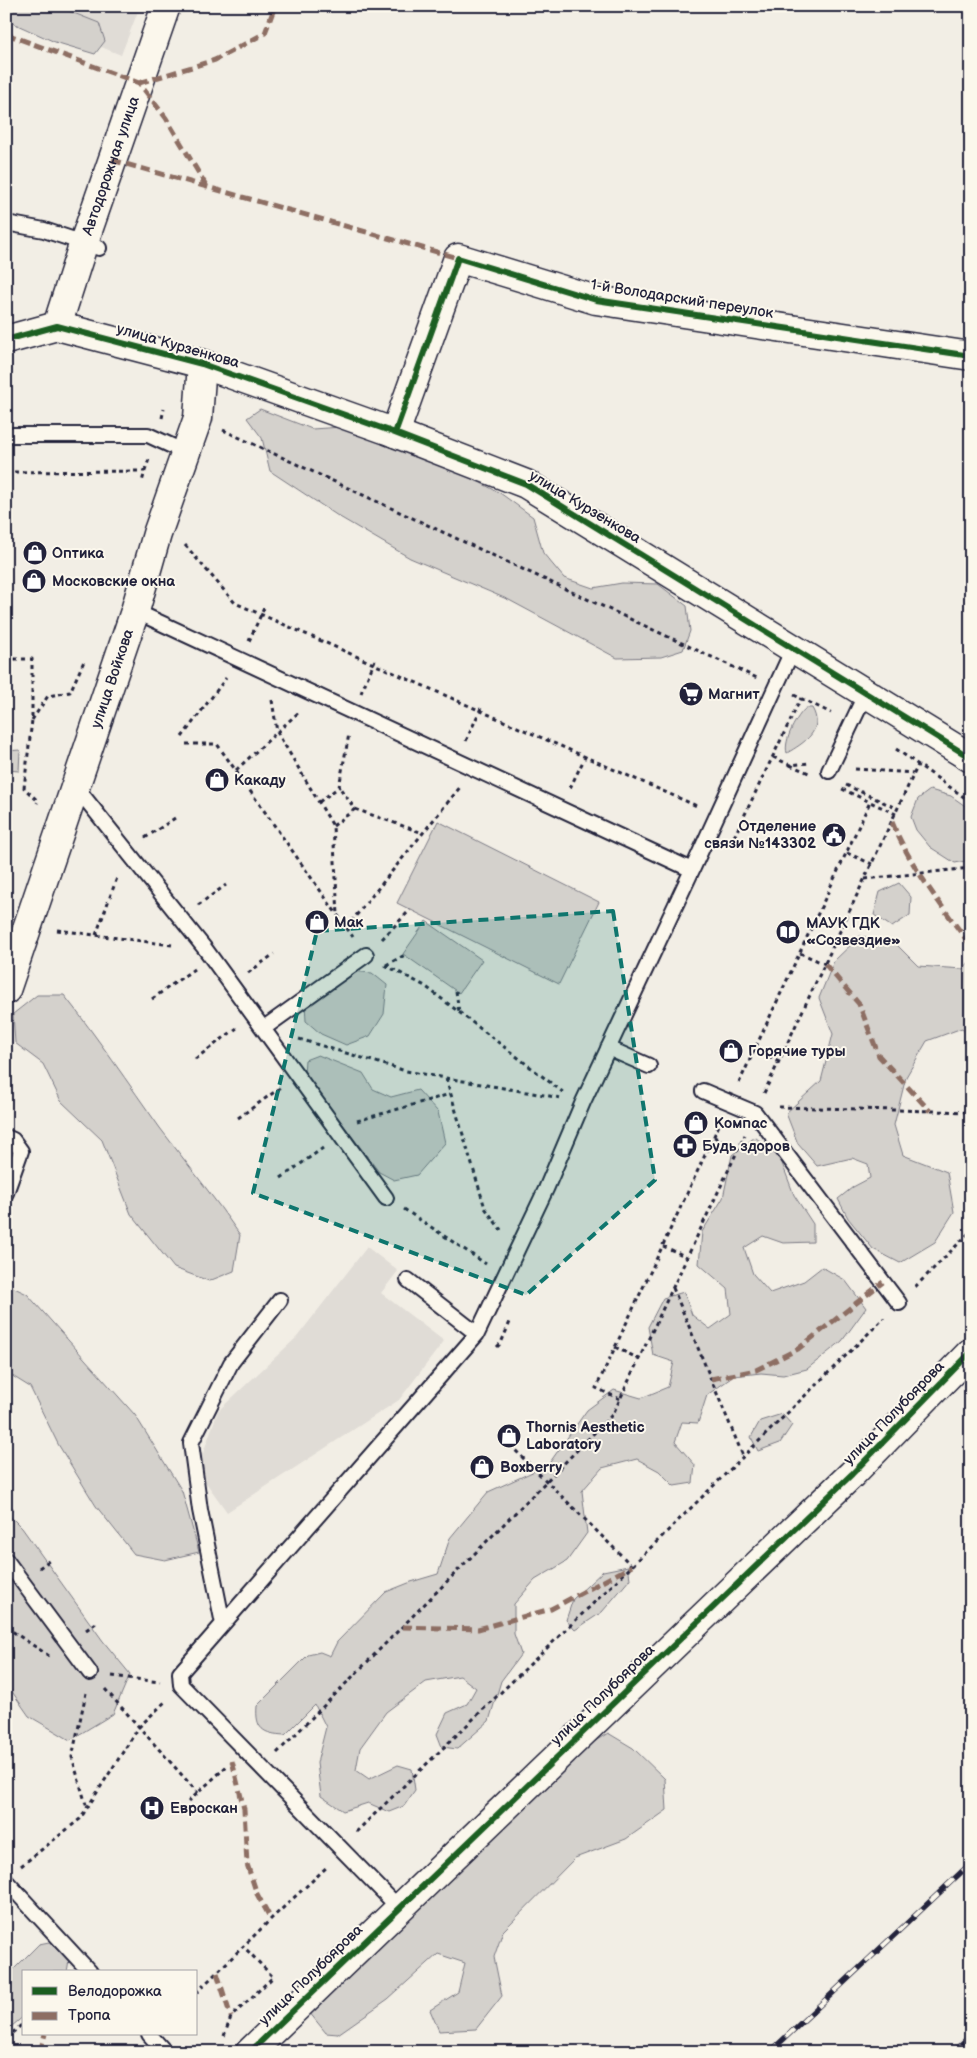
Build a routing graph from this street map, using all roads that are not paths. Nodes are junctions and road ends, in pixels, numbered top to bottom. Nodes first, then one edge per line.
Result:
1 (166, 6) edge
2 (6, 223) edge
3 (92, 245) junction
4 (57, 326) junction
5 (6, 340) edge
6 (971, 356) edge
7 (202, 364) junction
8 (395, 432) junction
9 (6, 436) edge
10 (186, 452) junction
11 (135, 611) junction
12 (793, 649) junction
13 (866, 693) junction
14 (971, 758) edge
15 (832, 766) road end
16 (76, 787) junction
17 (692, 870) junction
18 (366, 956) road end
19 (6, 990) edge
20 (264, 1028) junction
21 (608, 1048) junction
22 (649, 1066) dead end
23 (703, 1091) dead end
24 (6, 1138) edge
25 (6, 1194) edge
26 (386, 1198) road end
27 (408, 1280) dead end
28 (280, 1300) dead end
29 (899, 1303) road end
30 (477, 1334) junction
31 (971, 1352) edge
32 (6, 1560) edge
33 (223, 1624) junction
34 (90, 1673) road end
35 (10, 1876) edge
36 (399, 1908) junction
37 (88, 1970) edge
38 (152, 2036) edge
39 (165, 2052) edge
40 (250, 2052) edge

1 - 3 street, Автодорожная улица
2 - 3 lane
3 - 4 street, Автодорожная улица
4 - 5 street
4 - 7 street, улица Курзенкова
6 - 8 street, 1-й Володарский переулок
7 - 8 street, улица Курзенкова
7 - 10 street, улица Войкова
8 - 12 street, улица Курзенкова
9 - 10 lane
10 - 11 street, улица Войкова
11 - 16 street, улица Войкова
11 - 17 lane
12 - 13 street, улица Курзенкова
12 - 17 lane
13 - 14 street, улица Курзенкова
13 - 15 lane
16 - 19 street, улица Войкова
16 - 20 lane
17 - 21 lane
18 - 20 lane
20 - 26 lane
21 - 22 lane
21 - 30 lane
23 - 29 lane
24 - 25 lane
27 - 30 lane
28 - 33 lane
30 - 33 lane
31 - 36 street, улица Полубоярова
32 - 34 lane
33 - 36 lane
35 - 37 lane
36 - 40 street, улица Полубоярова
38 - 39 lane

